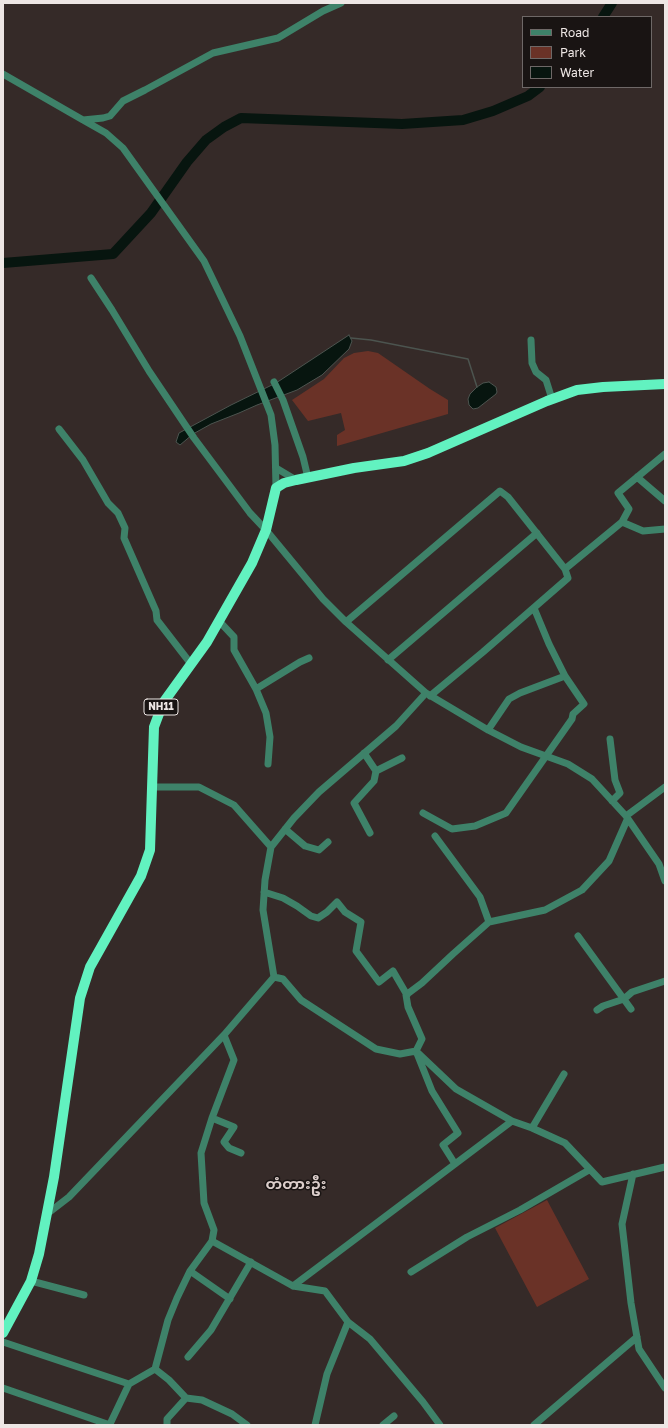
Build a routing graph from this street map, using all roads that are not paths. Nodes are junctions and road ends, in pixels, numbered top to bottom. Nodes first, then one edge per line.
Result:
1 (341, 3) edge
2 (3, 74) edge
3 (83, 120) junction
4 (91, 278) dead end
5 (532, 340) dead end
6 (274, 382) dead end
7 (665, 384) edge
8 (552, 399) junction
9 (59, 429) dead end
10 (665, 454) edge
11 (276, 468) junction
12 (637, 477) junction
13 (308, 478) junction
14 (296, 480) junction
15 (276, 488) junction
16 (665, 501) edge
17 (622, 522) junction
18 (665, 529) edge
19 (266, 530) junction
20 (537, 533) junction
21 (565, 568) junction
22 (534, 608) junction
23 (219, 621) junction
24 (346, 622) junction
25 (309, 658) dead end
26 (388, 660) junction
27 (191, 664) junction
28 (565, 676) junction
29 (256, 689) junction
30 (428, 694) junction
31 (488, 730) junction
32 (610, 739) dead end
33 (364, 753) junction
34 (546, 756) junction
35 (402, 758) dead end
36 (268, 764) dead end
37 (376, 771) junction
38 (152, 787) junction
39 (665, 787) edge
40 (612, 801) junction
41 (423, 813) dead end
42 (626, 818) junction
43 (285, 830) junction
44 (370, 833) dead end
45 (435, 836) dead end
46 (328, 842) dead end
47 (271, 847) junction
48 (665, 881) edge
49 (264, 892) junction
50 (489, 922) junction
51 (578, 936) dead end
52 (274, 977) junction
53 (665, 981) edge
54 (407, 995) junction
55 (624, 999) junction
56 (631, 1009) dead end
57 (597, 1010) dead end
58 (224, 1035) junction
59 (416, 1051) junction
60 (564, 1074) dead end
61 (212, 1118) junction
62 (512, 1121) junction
63 (532, 1128) junction
64 (241, 1153) dead end
65 (454, 1164) junction
66 (665, 1166) edge
67 (589, 1170) junction
68 (633, 1174) junction
69 (46, 1214) junction
70 (212, 1241) junction
71 (250, 1262) junction
72 (190, 1271) junction
73 (412, 1272) dead end
74 (32, 1281) junction
75 (293, 1286) junction
76 (84, 1295) dead end
77 (230, 1299) junction
78 (348, 1322) junction
79 (3, 1333) edge
80 (637, 1337) junction
81 (3, 1342) edge
82 (188, 1357) dead end
83 (155, 1369) junction
84 (130, 1384) junction
85 (3, 1388) edge
86 (665, 1388) edge
87 (186, 1398) junction
88 (394, 1416) dead end
89 (315, 1422) edge
90 (110, 1425) edge
91 (167, 1425) edge
92 (247, 1425) edge
93 (322, 1425) edge
94 (383, 1425) edge
95 (440, 1425) edge
96 (534, 1425) edge

1 - 3 street
2 - 3 street
3 - 11 street
4 - 19 street
5 - 8 street
6 - 13 street
7 - 8 highway
8 - 13 highway
9 - 27 street
10 - 12 street
11 - 14 street
11 - 15 street
12 - 16 street
12 - 17 street
13 - 14 highway
14 - 15 highway
15 - 19 highway, NH11
17 - 18 street
17 - 21 street
19 - 23 highway, NH11
19 - 24 street
20 - 21 street
20 - 24 street
20 - 26 street
21 - 22 street
22 - 28 street
22 - 30 street
23 - 27 highway, NH11
23 - 29 street
24 - 26 street
25 - 29 street
26 - 30 street
27 - 38 highway, NH11
28 - 31 street
28 - 34 street
29 - 36 street
30 - 31 street
30 - 33 street
31 - 34 street
32 - 40 street
33 - 37 street
33 - 43 street
34 - 40 street
34 - 41 street
35 - 37 street
37 - 44 street
38 - 47 street
38 - 69 highway, NH11
39 - 42 street
40 - 42 street
42 - 48 street
42 - 50 street
43 - 46 street
43 - 47 street
45 - 50 street
47 - 49 street
49 - 52 street
49 - 54 street
50 - 54 street
51 - 55 street
52 - 58 street
52 - 59 street
53 - 55 street
54 - 59 street
55 - 56 street
55 - 57 street
58 - 61 street
58 - 69 street
59 - 62 street
59 - 65 street
60 - 63 street
61 - 64 street
61 - 70 street
62 - 63 street
62 - 65 street
63 - 67 street
65 - 75 street
66 - 68 street
67 - 68 street
67 - 73 street
68 - 80 street
69 - 74 highway, NH11
70 - 71 street
70 - 72 street
71 - 75 street
71 - 77 street
72 - 77 street
72 - 83 street
74 - 76 street
74 - 79 highway, NH11
75 - 78 street
77 - 82 street
78 - 89 street
78 - 95 street
80 - 86 street
80 - 96 street
81 - 84 street
83 - 84 street
83 - 87 street
84 - 90 street
85 - 90 street
87 - 91 street
87 - 92 street
88 - 94 street
89 - 93 street

